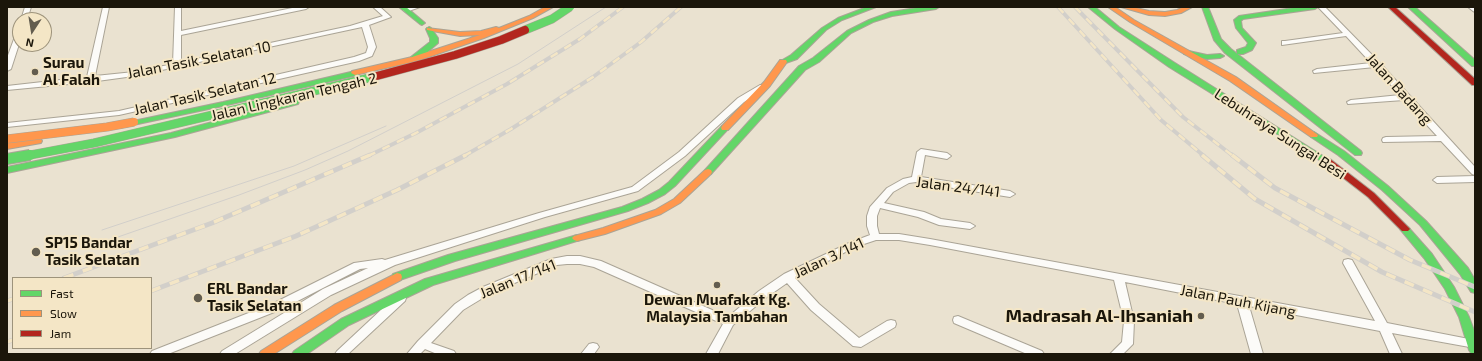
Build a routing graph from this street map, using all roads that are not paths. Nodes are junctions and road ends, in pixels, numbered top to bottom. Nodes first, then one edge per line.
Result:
1 (106, 7) edge
2 (179, 7) edge
3 (306, 7) edge
4 (376, 7) edge
5 (417, 7) edge
6 (550, 7) edge
7 (561, 7) edge
8 (571, 7) edge
9 (850, 7) edge
10 (873, 7) edge
11 (896, 7) edge
12 (936, 7) edge
13 (1111, 7) edge
14 (1124, 7) edge
15 (1189, 7) edge
16 (1205, 7) edge
17 (1314, 7) edge
18 (1321, 7) edge
19 (1391, 7) edge
20 (1411, 7) edge
21 (1472, 7) edge
22 (1087, 8) edge
23 (289, 9) edge
24 (404, 9) edge
25 (1475, 9) edge
26 (422, 23) joint
27 (518, 23) junction
28 (365, 24) junction
29 (429, 29) junction
30 (178, 34) junction
31 (1348, 34) junction
32 (1285, 42) dead end
33 (1183, 51) junction
34 (13, 52) edge
35 (1240, 52) dead end
36 (414, 59) junction
37 (1198, 59) junction
38 (783, 62) junction
39 (1475, 64) edge
40 (177, 65) junction
41 (1377, 65) junction
42 (1172, 66) junction
43 (802, 68) junction
44 (7, 69) edge
45 (1216, 69) junction
46 (1317, 71) dead end
47 (90, 80) junction
48 (1475, 83) edge
49 (767, 84) junction
50 (7, 88) edge
51 (1249, 89) junction
52 (321, 91) junction
53 (1220, 95) junction
54 (1406, 97) junction
55 (1351, 102) dead end
56 (223, 104) junction
57 (7, 125) edge
58 (1444, 138) junction
59 (7, 139) edge
60 (1386, 140) dead end
61 (7, 146) edge
62 (947, 156) dead end
63 (1365, 158) dead end
64 (7, 159) edge
65 (7, 170) edge
66 (1475, 172) edge
67 (916, 179) junction
68 (1475, 179) edge
69 (1437, 180) dead end
70 (1010, 194) dead end
71 (877, 204) junction
72 (970, 226) dead end
73 (875, 237) junction
74 (1463, 255) dead end
75 (1003, 256) joint
76 (391, 262) junction
77 (1348, 263) dead end
78 (1464, 271) junction
79 (788, 277) junction
80 (1119, 278) junction
81 (1475, 289) edge
82 (407, 291) junction
83 (1242, 301) junction
84 (958, 320) dead end
85 (729, 322) junction
86 (891, 324) dead end
87 (1384, 328) junction
88 (422, 344) junction
89 (1474, 347) edge
90 (156, 354) edge
91 (226, 354) edge
92 (265, 354) edge
93 (298, 354) edge
94 (341, 354) edge
95 (413, 354) edge
96 (450, 354) edge
97 (712, 354) edge
98 (1038, 354) edge
99 (1116, 354) edge
100 (1256, 354) edge
101 (1396, 354) edge

1 - 47 street
2 - 30 street
3 - 23 street
4 - 28 street, Jalan Tasik Selatan 10
5 - 24 street
6 - 27 main road, Jalan Lingkaran Tengah 2
7 - 59 main road, bridge
8 - 52 main road, Jalan Lingkaran Tengah 2
8 - 64 main road, bridge
9 - 38 main road
10 - 38 main road
11 - 43 main road
12 - 43 main road
13 - 33 main road, Lebuhraya Sungai Besi
14 - 15 main road
16 - 63 main road
17 - 35 main road
18 - 31 street, Jalan Badang
19 - 48 main road
20 - 39 main road
21 - 25 street
22 - 42 main road, Lebuhraya Sungai Besi
23 - 30 street
24 - 26 main road
26 - 29 street
27 - 29 main road
27 - 36 main road, Jalan Lingkaran Tengah 2
28 - 40 street, Jalan Tasik Selatan 10
28 - 57 street, Jalan Tasik Selatan 12
29 - 36 main road
30 - 40 street
31 - 32 street
31 - 41 street, Jalan Badang
33 - 37 main road, Lebuhraya Sungai Besi
33 - 45 main road
34 - 44 street
36 - 56 main road, Jalan Lingkaran Tengah 2
37 - 42 main road
37 - 45 main road, Lebuhraya Sungai Besi
38 - 49 main road
40 - 47 street, Jalan Tasik Selatan 10
41 - 46 street
41 - 54 street, Jalan Badang
42 - 53 main road, Lebuhraya Sungai Besi
43 - 82 main road
45 - 51 main road, Lebuhraya Sungai Besi
47 - 50 street, Jalan Tasik Selatan 10
49 - 76 street
49 - 92 main road
51 - 53 main road
51 - 78 main road, Lebuhraya Sungai Besi
52 - 64 main road, Jalan Lingkaran Tengah 2
52 - 65 main road
53 - 89 main road, Lebuhraya Sungai Besi
54 - 55 street
54 - 58 street, Jalan Badang
56 - 59 main road
56 - 61 main road, Jalan Lingkaran Tengah 2
58 - 60 street
58 - 66 street, Jalan Badang
62 - 67 street
67 - 70 street, Jalan 24/141
67 - 71 street, Jalan 24/141
68 - 69 street
71 - 72 street
71 - 73 street, Jalan 24/141
73 - 75 street, Jalan 3/141
73 - 79 street, Jalan 3/141
74 - 78 main road
75 - 80 street, Jalan Pauh Kijang
76 - 90 street
76 - 91 street
77 - 87 street
78 - 81 main road, Lebuhraya Sungai Besi
79 - 85 street, Jalan 3/141
79 - 86 street
80 - 83 street, Jalan Pauh Kijang
80 - 99 street
82 - 93 main road
82 - 94 street
83 - 87 street, Jalan Pauh Kijang
83 - 100 street
84 - 98 street
85 - 88 street, Jalan 17/141
85 - 97 street, Jalan 3/141
87 - 89 street, Jalan Pauh Kijang
87 - 101 street
88 - 95 street, Jalan 17/141
88 - 96 street

